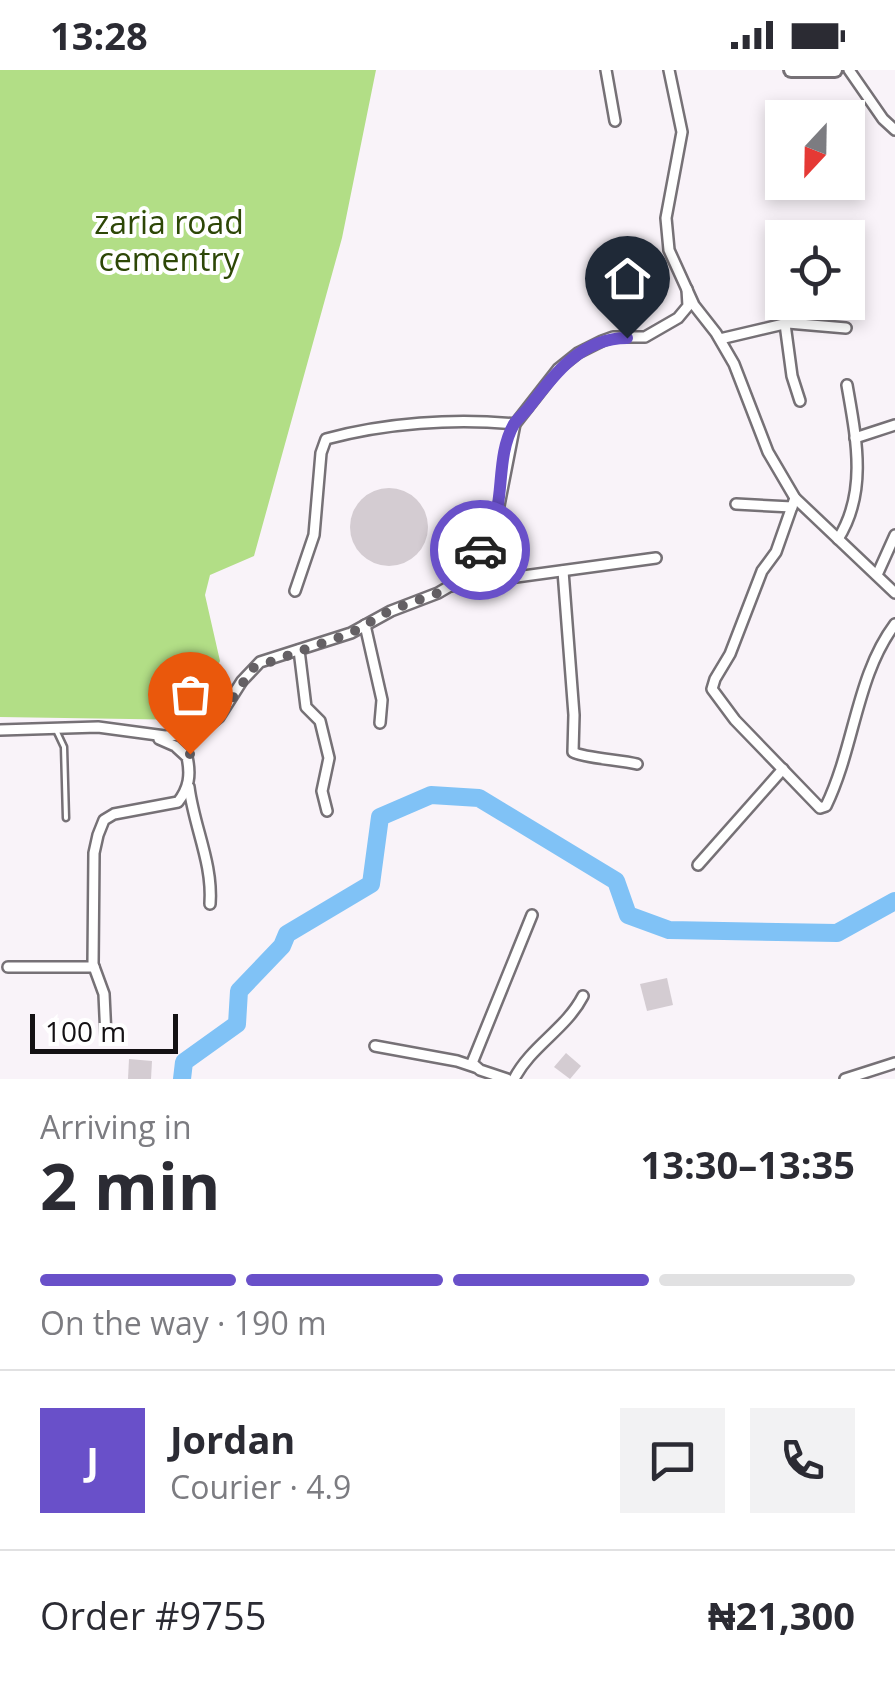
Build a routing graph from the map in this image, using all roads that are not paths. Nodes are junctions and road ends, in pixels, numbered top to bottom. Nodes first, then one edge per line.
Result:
1 (606, 70) edge
2 (669, 70) edge
3 (791, 70) edge
4 (835, 70) edge
5 (849, 70) edge
6 (615, 121) dead end
7 (895, 130) edge
8 (686, 288) junction
9 (785, 324) junction
10 (846, 328) dead end
11 (720, 339) junction
12 (847, 386) dead end
13 (800, 402) dead end
14 (514, 424) junction
15 (895, 425) edge
16 (855, 438) junction
17 (793, 503) junction
18 (736, 504) dead end
19 (895, 535) edge
20 (838, 539) junction
21 (656, 558) dead end
22 (563, 571) junction
23 (877, 575) junction
24 (450, 586) junction
25 (295, 591) dead end
26 (895, 593) edge
27 (895, 624) edge
28 (365, 625) junction
29 (299, 650) junction
30 (380, 723) dead end
31 (211, 725) junction
32 (56, 728) junction
33 (0, 730) edge
34 (147, 734) junction
35 (637, 764) dead end
36 (189, 768) junction
37 (782, 770) junction
38 (188, 784) junction
39 (326, 811) dead end
40 (66, 818) dead end
41 (698, 865) dead end
42 (210, 904) dead end
43 (532, 915) dead end
44 (8, 966) dead end
45 (94, 967) junction
46 (583, 996) dead end
47 (106, 1036) dead end
48 (375, 1046) dead end
49 (895, 1064) edge
50 (475, 1067) junction
51 (510, 1079) edge
52 (845, 1079) edge

1 - 6 street
2 - 8 street
3 - 4 street
5 - 7 street
8 - 11 street
8 - 14 street
9 - 10 street
9 - 11 street
9 - 13 street
11 - 17 street
12 - 16 street
14 - 24 street
14 - 25 street
15 - 16 street
16 - 20 street
17 - 18 street
17 - 20 street
17 - 37 street
19 - 23 street
20 - 23 street
21 - 22 street
22 - 24 street
22 - 35 street
23 - 26 street
24 - 28 street
27 - 37 street
28 - 29 street
28 - 30 street
29 - 31 street
29 - 39 street
31 - 34 street
31 - 36 street
32 - 33 street
32 - 34 street
32 - 40 lane
34 - 36 street
36 - 38 street
37 - 41 street
38 - 42 street
38 - 45 street
43 - 50 street
44 - 45 street
45 - 47 street
46 - 51 street
48 - 50 street
49 - 52 street
50 - 51 street

